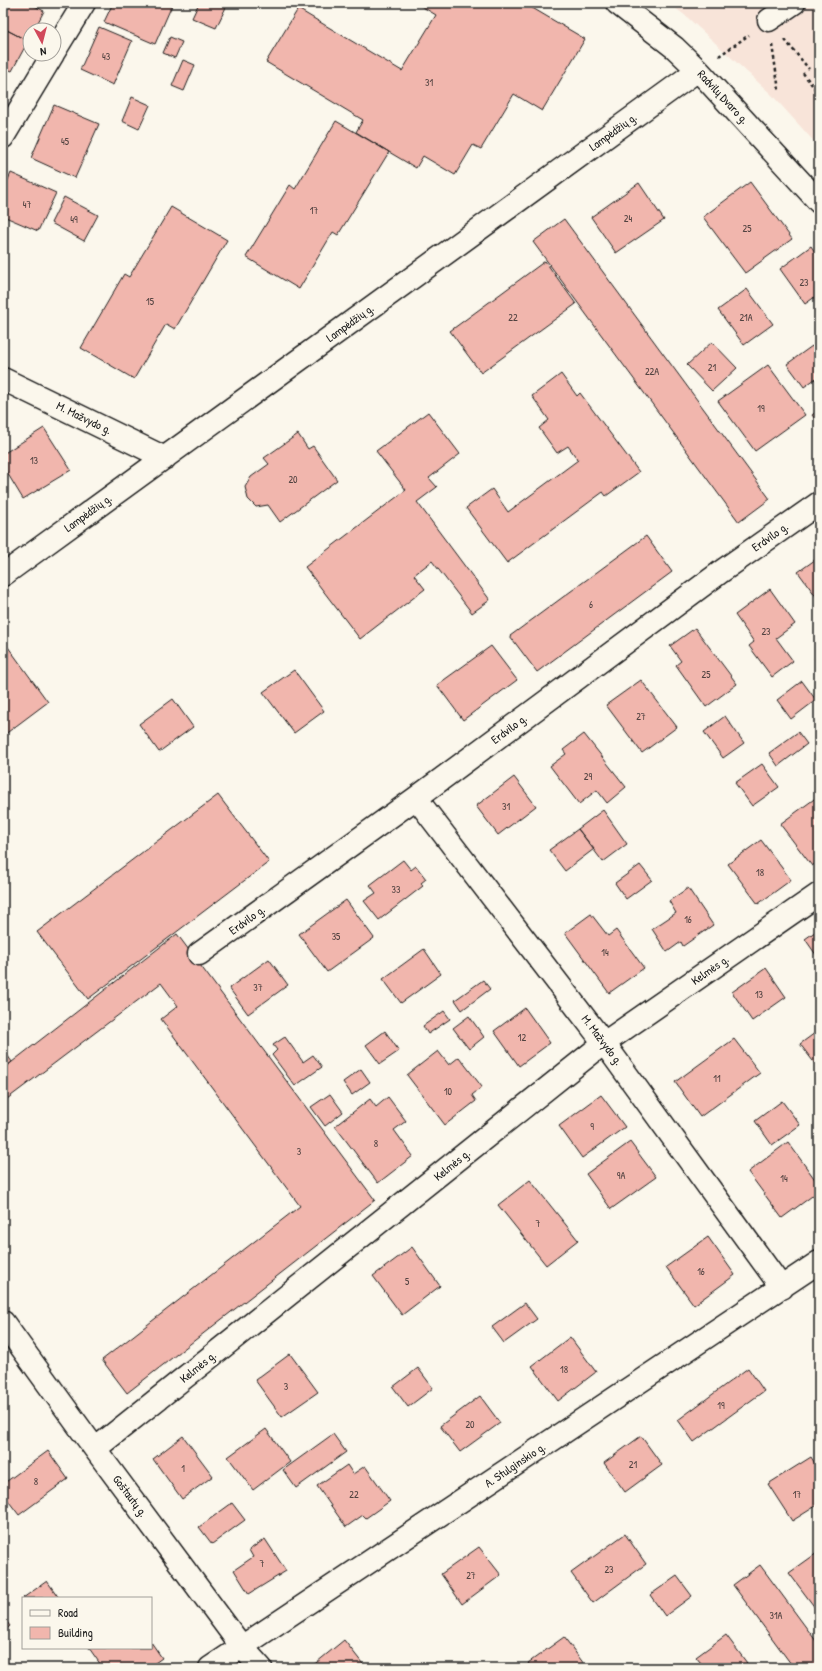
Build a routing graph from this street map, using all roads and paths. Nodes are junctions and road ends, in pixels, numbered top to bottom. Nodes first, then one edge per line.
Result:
1 (84, 3) edge
2 (617, 3) edge
3 (794, 3) edge
4 (769, 20) junction
5 (62, 40) edge
6 (49, 62) edge
7 (809, 69) dead end
8 (698, 70) junction
9 (803, 73) dead end
10 (779, 90) dead end
11 (819, 94) edge
12 (3, 137) edge
13 (819, 202) edge
14 (3, 379) edge
15 (165, 458) junction
16 (819, 503) edge
17 (3, 575) edge
18 (416, 798) junction
19 (819, 894) edge
20 (199, 954) dead end
21 (604, 1043) junction
22 (819, 1262) edge
23 (782, 1288) junction
24 (3, 1322) edge
25 (95, 1449) junction
26 (242, 1647) junction
27 (210, 1668) edge
28 (261, 1668) edge

1 - 5 street
2 - 8 street, Radvilų Dvaro g.
3 - 4 street
4 - 7 path
4 - 8 path
4 - 10 path
6 - 12 street
8 - 13 street, Radvilų Dvaro g.
8 - 15 street, Lampėdžių g.
9 - 11 path
14 - 15 street, M. Mažvydo g.
15 - 17 street, Lampėdžių g.
16 - 18 street, Erdvilo g.
18 - 20 street, Erdvilo g.
18 - 21 street, M. Mažvydo g.
19 - 21 street, Kelmės g.
21 - 23 street, M. Mažvydo g.
21 - 25 street, Kelmės g.
22 - 23 street, A. Stulginskio g.
23 - 26 street, A. Stulginskio g.
24 - 25 street, Goštautų g.
25 - 26 street, Goštautų g.
26 - 27 street, A. Stulginskio g.
26 - 28 street, Goštautų g.

